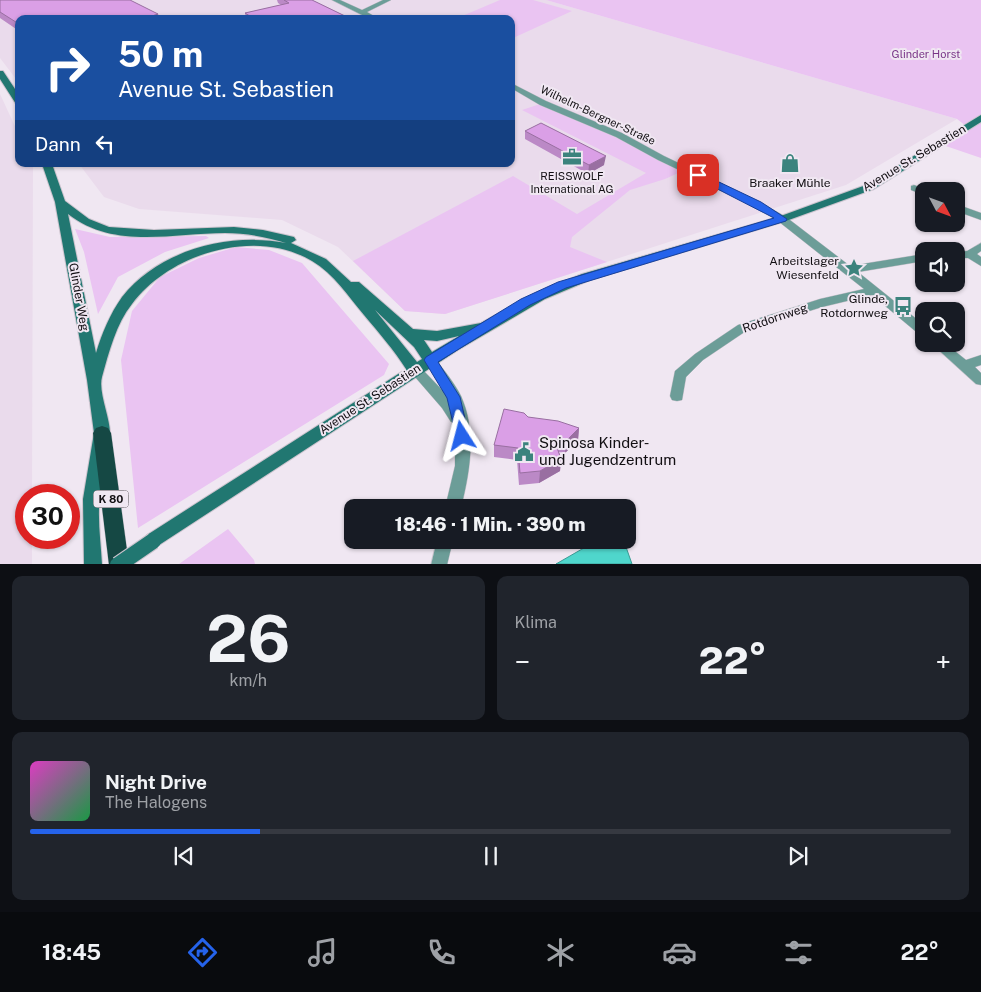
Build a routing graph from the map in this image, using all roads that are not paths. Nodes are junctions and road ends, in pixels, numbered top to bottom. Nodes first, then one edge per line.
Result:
1 (335, 0) edge
2 (388, 0) edge
3 (363, 12) junction
4 (369, 15) edge
5 (0, 73) edge
6 (515, 87) edge
7 (15, 96) edge
8 (981, 118) edge
9 (48, 167) edge
10 (60, 202) junction
11 (965, 210) edge
12 (981, 218) edge
13 (782, 219) junction
14 (981, 246) edge
15 (965, 254) edge
16 (970, 254) junction
17 (915, 259) edge
18 (981, 262) edge
19 (848, 270) junction
20 (874, 291) junction
21 (488, 324) junction
22 (915, 325) edge
23 (409, 334) junction
24 (947, 352) edge
25 (430, 360) junction
26 (981, 360) edge
27 (964, 366) junction
28 (415, 370) junction
29 (94, 380) junction
30 (981, 380) edge
31 (678, 396) dead end
32 (102, 433) junction
33 (462, 436) junction
34 (455, 499) edge
35 (443, 549) edge
36 (93, 564) edge
37 (119, 564) edge
38 (439, 564) edge

1 - 3 street
2 - 3 street
3 - 4 street
5 - 7 main road
6 - 13 street, Wilhelm-Bergner-Straße
8 - 13 main road, Avenue St. Sebastien
9 - 10 main road, Glinder Weg / K 80
10 - 23 main road
10 - 29 main road, Glinder Weg / K 80
11 - 12 street
13 - 19 street, Wilhelm-Bergner-Straße
13 - 21 main road, Avenue St. Sebastien
14 - 16 street
15 - 16 street
16 - 18 street
17 - 19 street
19 - 20 street, Wilhelm-Bergner-Straße
20 - 22 street, Wilhelm-Bergner-Straße
20 - 31 street, Rotdornweg
21 - 23 main road
21 - 25 main road, Avenue St. Sebastien
23 - 25 main road
24 - 27 street
25 - 28 main road, Avenue St. Sebastien
25 - 33 street
26 - 27 street
27 - 30 street
28 - 29 main road
28 - 33 street
28 - 37 main road, Avenue St. Sebastien, bridge
29 - 32 main road, Glinder Weg / K 80
32 - 36 main road, Glinder Weg
32 - 37 highway, K 80
33 - 34 street
35 - 38 street

